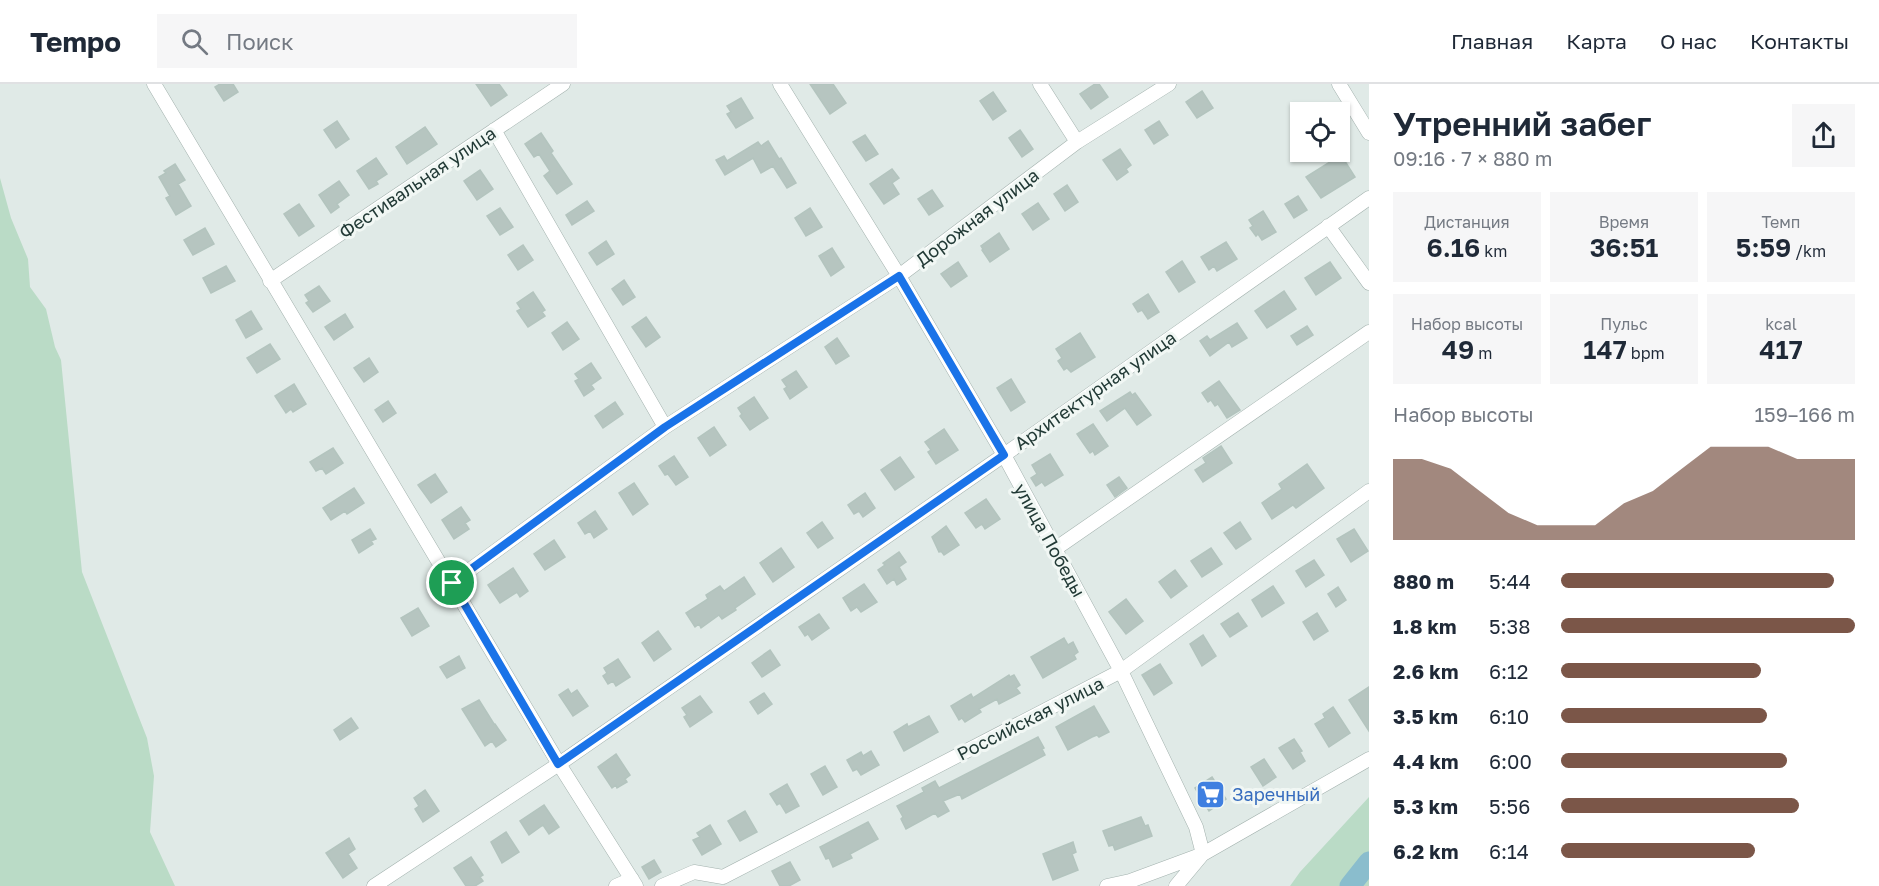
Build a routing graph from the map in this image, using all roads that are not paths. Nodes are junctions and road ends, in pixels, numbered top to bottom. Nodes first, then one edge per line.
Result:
1 (563, 84) edge
2 (780, 84) edge
3 (1040, 84) edge
4 (1169, 84) edge
5 (1339, 84) edge
6 (159, 86) edge
7 (494, 130) junction
8 (1369, 133) edge
9 (1077, 142) junction
10 (1369, 198) edge
11 (1328, 226) junction
12 (899, 276) junction
13 (270, 280) junction
14 (1369, 283) edge
15 (1369, 332) edge
16 (665, 427) junction
17 (1004, 455) junction
18 (1369, 492) edge
19 (1054, 549) junction
20 (452, 583) junction
21 (1121, 671) junction
22 (1369, 759) edge
23 (558, 764) junction
24 (1203, 854) junction
25 (634, 882) edge
26 (374, 886) edge
27 (616, 886) edge
28 (662, 886) edge
29 (1107, 886) edge
30 (1176, 886) edge

1 - 7 street, Фестивальная улица
2 - 12 street, улица Победы
3 - 9 street
4 - 9 street, Дорожная улица
5 - 8 street
6 - 13 street
7 - 13 street, Фестивальная улица
7 - 16 street
9 - 12 street, Дорожная улица
10 - 11 street, Архитектурная улица
11 - 14 street
11 - 17 street, Архитектурная улица
12 - 16 street, Дорожная улица
12 - 17 street, улица Победы
13 - 20 street
15 - 19 street
16 - 20 street, Дорожная улица
17 - 19 street, улица Победы
17 - 23 street, Архитектурная улица
18 - 21 street, Российская улица
19 - 21 street, улица Победы
20 - 23 street
21 - 24 street, улица Победы
21 - 28 street, Российская улица
22 - 24 street
23 - 25 street
23 - 26 street, Архитектурная улица
24 - 29 street
24 - 30 street
25 - 27 street

